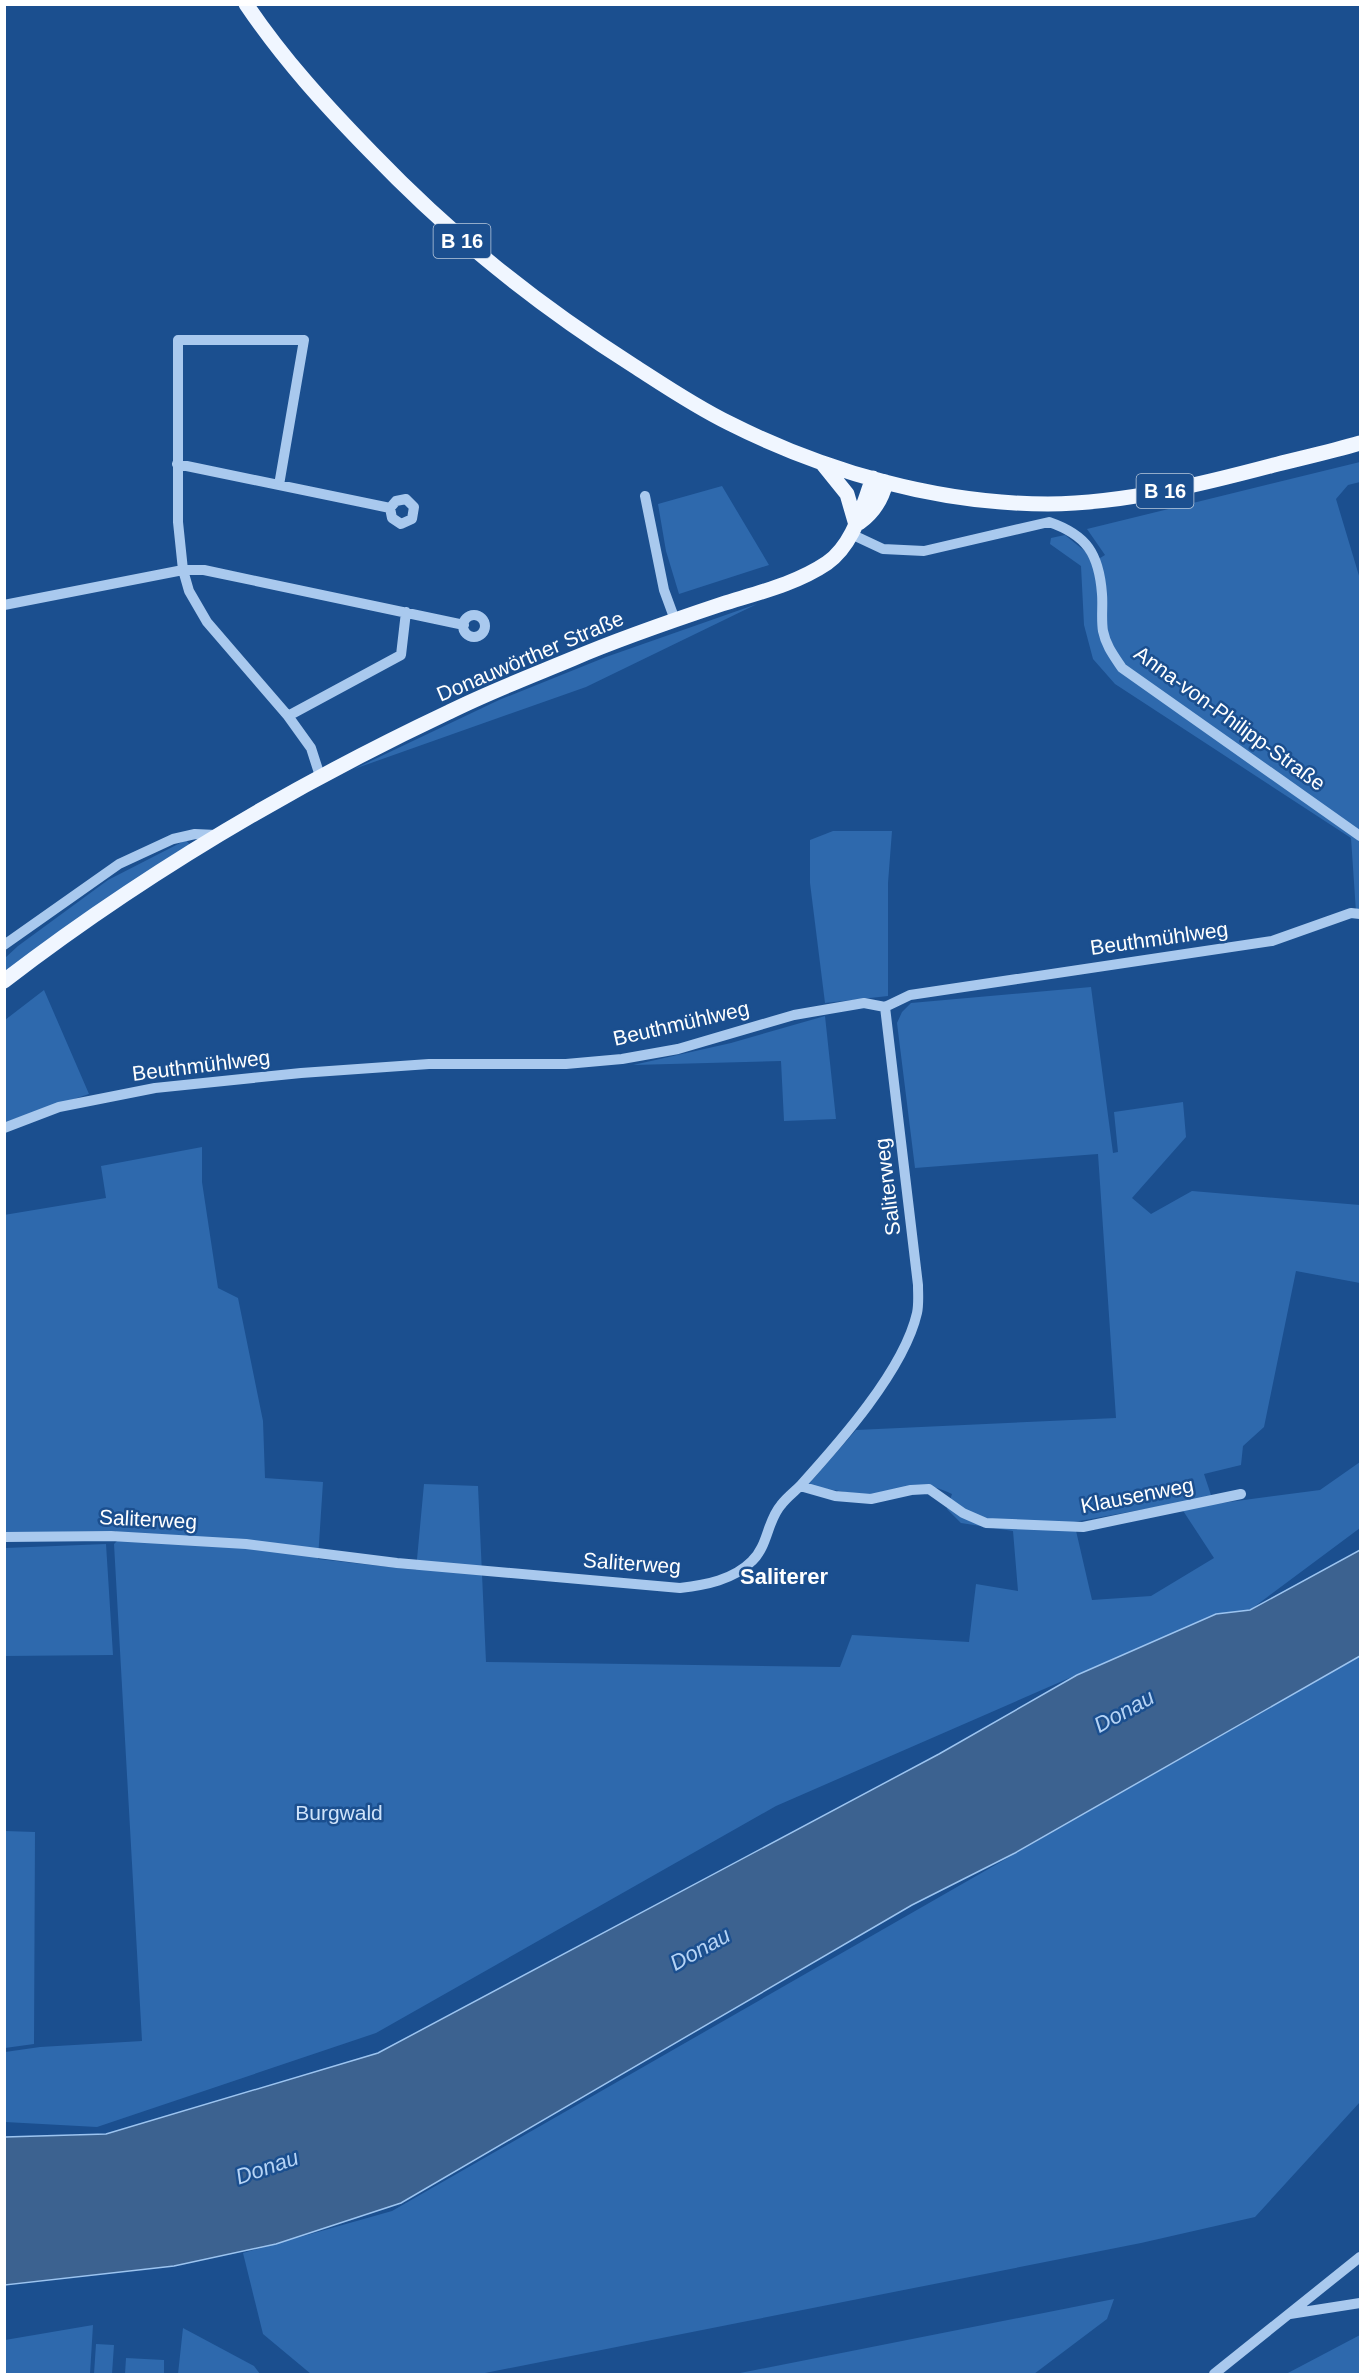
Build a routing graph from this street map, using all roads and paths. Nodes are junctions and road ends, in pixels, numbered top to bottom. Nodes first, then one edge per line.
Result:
1 (246, 4) edge
2 (1360, 443) edge
3 (822, 463) junction
4 (177, 464) junction
5 (879, 480) junction
6 (279, 485) junction
7 (645, 496) dead end
8 (390, 508) dead end
9 (854, 530) junction
10 (183, 570) junction
11 (4, 605) edge
12 (406, 612) junction
13 (675, 620) junction
14 (464, 625) dead end
15 (288, 716) junction
16 (320, 776) junction
17 (216, 836) junction
18 (1360, 836) edge
19 (1360, 914) edge
20 (5, 943) edge
21 (4, 981) edge
22 (885, 1007) junction
23 (4, 1128) edge
24 (800, 1486) junction
25 (1241, 1494) dead end
26 (4, 1537) edge
27 (1360, 2257) edge
28 (1360, 2303) edge
29 (1287, 2314) junction
30 (1214, 2374) edge

1 - 3 main road, B 16
2 - 5 main road, B 16
3 - 5 main road, B 16
3 - 9 main road
4 - 6 street
4 - 6 street
4 - 10 street
5 - 9 main road, Donauwörther Straße
6 - 8 street
7 - 13 street
9 - 13 main road, Donauwörther Straße
9 - 18 street, Anna-von-Philipp-Straße
10 - 11 street
10 - 12 street
10 - 15 street
12 - 14 street
12 - 15 street
13 - 16 main road, Donauwörther Straße
15 - 16 street
16 - 17 main road, Donauwörther Straße
17 - 20 street
17 - 21 main road, Donauwörther Straße
19 - 22 street, Beuthmühlweg
22 - 23 street, Beuthmühlweg
22 - 24 street, Saliterweg
24 - 25 street, Klausenweg
24 - 26 street, Saliterweg
27 - 29 street
28 - 29 street
29 - 30 street

